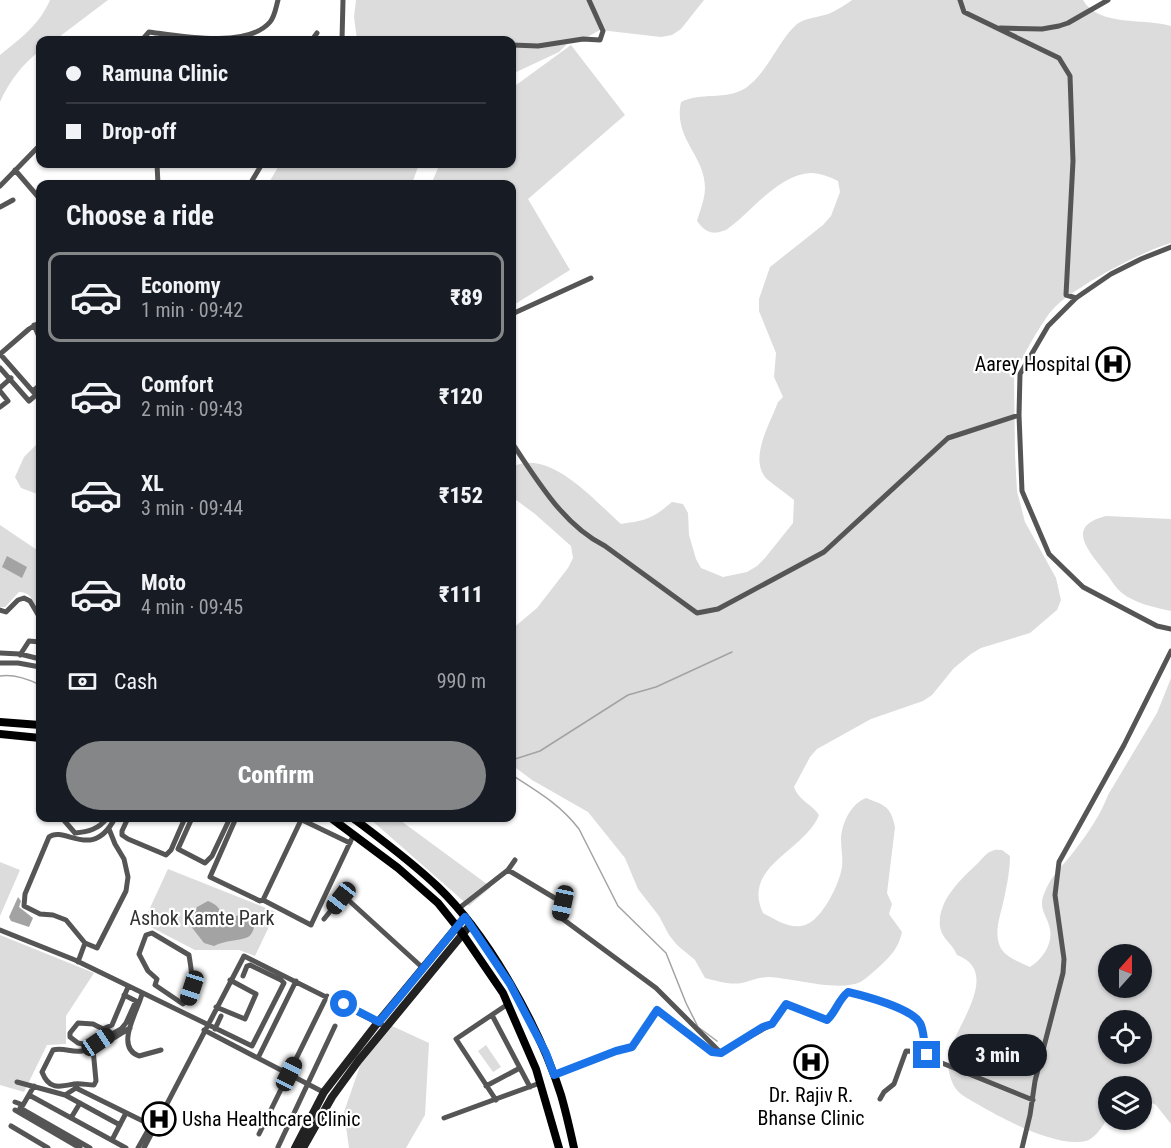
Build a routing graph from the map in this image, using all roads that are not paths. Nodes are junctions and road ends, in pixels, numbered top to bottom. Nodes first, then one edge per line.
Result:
1 (278, 0) edge
2 (343, 0) edge
3 (589, 0) edge
4 (960, 0) edge
5 (1108, 0) edge
6 (997, 28) junction
7 (317, 33) dead end
8 (146, 36) edge
9 (184, 36) edge
10 (236, 36) edge
11 (315, 36) edge
12 (342, 36) edge
13 (516, 45) edge
14 (36, 149) edge
15 (15, 170) junction
16 (0, 186) edge
17 (36, 194) edge
18 (13, 200) dead end
19 (0, 207) edge
20 (1171, 247) edge
21 (591, 278) dead end
22 (1076, 298) junction
23 (516, 312) edge
24 (34, 325) joint
25 (36, 330) edge
26 (0, 354) edge
27 (0, 368) edge
28 (17, 373) junction
29 (10, 379) junction
30 (36, 388) edge
31 (0, 389) edge
32 (33, 391) junction
33 (0, 407) edge
34 (1019, 415) junction
35 (516, 449) edge
36 (0, 610) edge
37 (36, 611) edge
38 (1171, 629) edge
39 (36, 642) edge
40 (1171, 651) edge
41 (0, 653) edge
42 (20, 654) junction
43 (36, 658) edge
44 (0, 663) edge
45 (18, 663) junction
46 (36, 666) edge
47 (0, 722) edge
48 (36, 725) edge
49 (0, 734) edge
50 (36, 738) edge
51 (65, 822) edge
52 (104, 822) edge
53 (113, 822) edge
54 (126, 822) edge
55 (183, 822) edge
56 (190, 822) edge
57 (228, 822) edge
58 (234, 822) edge
59 (298, 822) edge
60 (308, 822) edge
61 (337, 822) edge
62 (358, 822) edge
63 (109, 829) junction
64 (354, 834) junction
65 (350, 843) junction
66 (515, 860) dead end
67 (508, 870) junction
68 (263, 900) junction
69 (458, 909) junction
70 (324, 919) dead end
71 (468, 920) junction
72 (0, 930) edge
73 (459, 930) junction
74 (85, 943) junction
75 (78, 962) junction
76 (427, 971) junction
77 (243, 976) dead end
78 (230, 980) junction
79 (296, 981) junction
80 (156, 985) junction
81 (128, 987) junction
82 (142, 994) junction
83 (124, 995) junction
84 (327, 996) junction
85 (149, 997) junction
86 (508, 1004) junction
87 (216, 1007) junction
88 (221, 1016) dead end
89 (492, 1016) junction
90 (383, 1024) junction
91 (335, 1026) dead end
92 (205, 1027) junction
93 (130, 1028) junction
94 (215, 1029) junction
95 (93, 1049) junction
96 (161, 1050) dead end
97 (926, 1052) junction
98 (721, 1053) junction
99 (258, 1058) junction
100 (520, 1068) junction
101 (289, 1074) junction
102 (554, 1075) junction
103 (17, 1082) dead end
104 (540, 1083) junction
105 (308, 1084) junction
106 (34, 1086) junction
107 (486, 1086) junction
108 (530, 1087) junction
109 (29, 1095) junction
110 (65, 1095) junction
111 (328, 1095) junction
112 (880, 1099) dead end
113 (1033, 1100) junction
114 (496, 1101) junction
115 (15, 1102) dead end
116 (80, 1102) junction
117 (126, 1113) junction
118 (71, 1118) junction
119 (444, 1118) dead end
120 (120, 1125) junction
121 (11, 1126) dead end
122 (153, 1126) junction
123 (259, 1134) dead end
124 (112, 1140) junction
125 (278, 1147) edge
126 (49, 1148) edge
127 (80, 1148) edge
128 (90, 1148) edge
129 (126, 1148) edge
130 (138, 1148) edge
131 (144, 1148) edge
132 (295, 1148) edge
133 (303, 1148) edge
134 (559, 1148) edge
135 (574, 1148) edge
136 (1022, 1148) edge

1 - 10 street
2 - 12 street
3 - 13 street
4 - 6 street
5 - 6 street
6 - 22 street
7 - 11 street
8 - 9 street
14 - 15 street
15 - 16 street
15 - 17 street
18 - 19 street
20 - 22 street
21 - 23 street
22 - 34 street
24 - 25 street
24 - 26 street
26 - 28 street
27 - 29 street
28 - 29 street
28 - 32 street
29 - 31 street
29 - 32 street
30 - 32 street
31 - 33 street
34 - 35 street
34 - 38 street
36 - 37 street
39 - 42 street
40 - 113 street
41 - 42 street
42 - 43 street
42 - 45 street
44 - 45 street
45 - 46 street
47 - 48 main road
49 - 50 main road
51 - 52 street
53 - 63 street
54 - 55 street
56 - 57 street
58 - 68 street
59 - 68 street
60 - 65 street
61 - 64 main road
62 - 69 main road
63 - 74 street
63 - 74 street
64 - 65 street
64 - 73 main road
65 - 68 street
66 - 67 street
67 - 69 street
67 - 98 street
69 - 71 main road
70 - 76 street
71 - 73 main road
71 - 102 main road
72 - 75 street
73 - 76 main road
73 - 86 main road
74 - 75 street
75 - 81 street
76 - 90 main road
77 - 94 street
78 - 79 street
78 - 87 street
78 - 87 street
79 - 84 street
79 - 99 street
80 - 80 street
80 - 85 street
81 - 82 street
81 - 83 street
82 - 85 street
82 - 93 street
83 - 83 street
84 - 90 street
84 - 101 street
85 - 92 street
86 - 89 street
86 - 104 main road
87 - 92 street
88 - 94 street
89 - 100 street
89 - 107 street
90 - 111 main road
91 - 105 street
92 - 94 street
92 - 99 street
92 - 122 street
93 - 95 street
93 - 96 street
95 - 95 street
97 - 98 street
97 - 112 street
97 - 113 street
98 - 102 street
99 - 101 street
100 - 107 street
100 - 108 street
101 - 105 street
101 - 123 street
102 - 135 main road
103 - 106 street
104 - 108 street
104 - 134 main road
105 - 111 street
105 - 125 street
106 - 109 street
106 - 110 street
107 - 114 street
108 - 114 street
109 - 115 street
109 - 118 street
110 - 116 street
110 - 117 street
111 - 132 main road
111 - 133 main road
113 - 136 street
114 - 119 street
116 - 118 street
116 - 120 street
117 - 120 street
117 - 122 street
118 - 124 street
120 - 124 street
121 - 126 street
122 - 130 street
122 - 131 street
124 - 129 street
127 - 128 street

